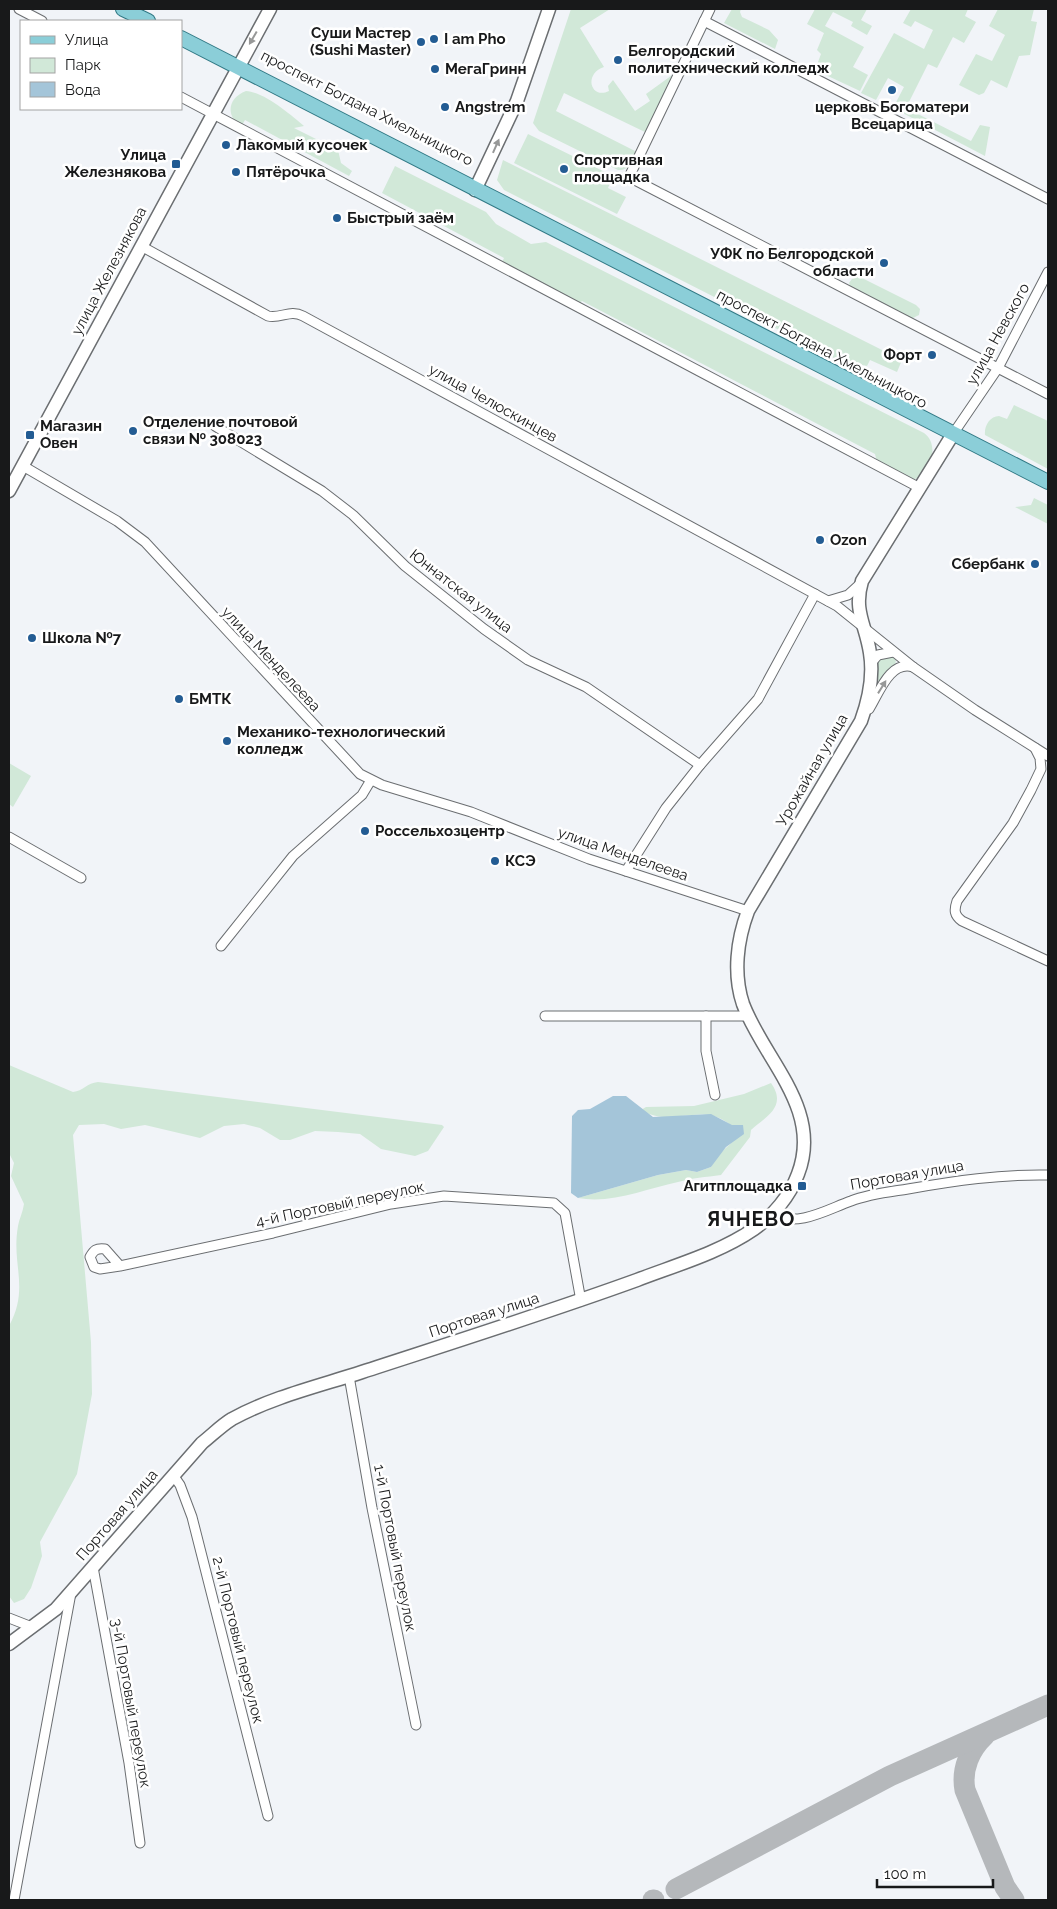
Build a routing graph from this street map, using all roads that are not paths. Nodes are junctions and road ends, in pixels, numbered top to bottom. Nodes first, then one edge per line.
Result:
1 (19, 9) edge
2 (123, 9) edge
3 (270, 9) edge
4 (549, 9) edge
5 (710, 9) edge
6 (40, 20) edge
7 (146, 20) edge
8 (704, 21) junction
9 (182, 39) edge
10 (238, 67) junction
11 (182, 98) edge
12 (213, 114) junction
13 (474, 190) junction
14 (1048, 199) edge
15 (141, 246) junction
16 (1048, 272) edge
17 (998, 368) junction
18 (1048, 394) edge
19 (215, 426) dead end
20 (953, 434) junction
21 (23, 466) junction
22 (1048, 482) edge
23 (920, 488) junction
24 (9, 491) edge
25 (862, 581) junction
26 (815, 594) junction
27 (828, 601) junction
28 (858, 601) junction
29 (837, 606) junction
30 (865, 630) junction
31 (893, 652) junction
32 (872, 663) junction
33 (913, 667) junction
34 (860, 722) junction
35 (1035, 747) junction
36 (1048, 756) edge
37 (700, 765) junction
38 (371, 780) junction
39 (9, 837) edge
40 (626, 871) junction
41 (81, 878) dead end
42 (748, 911) junction
43 (220, 946) dead end
44 (1048, 961) edge
45 (545, 1016) dead end
46 (706, 1016) junction
47 (749, 1016) junction
48 (715, 1095) dead end
49 (1048, 1174) edge
50 (772, 1215) junction
51 (120, 1266) dead end
52 (581, 1300) junction
53 (349, 1376) junction
54 (173, 1475) junction
55 (93, 1568) junction
56 (71, 1592) junction
57 (9, 1618) edge
58 (32, 1627) junction
59 (9, 1644) edge
60 (416, 1726) dead end
61 (268, 1816) dead end
62 (140, 1843) dead end
63 (14, 1900) edge

1 - 6 street
2 - 7 main road
3 -> 10 street, улица Железнякова
13 -> 4 street
5 - 8 street
8 - 14 street
8 - 17 street
9 - 10 main road, проспект Богдана Хмельницкого
10 - 12 street, улица Железнякова
10 - 13 main road, проспект Богдана Хмельницкого
11 - 12 street
12 - 15 street, улица Железнякова
12 - 23 street
13 - 20 main road, проспект Богдана Хмельницкого
15 - 21 street, улица Железнякова
15 - 26 street, улица Челюскинцев
16 - 17 street, улица Невского
17 - 18 street
17 - 20 street, улица Невского
19 - 37 street, Юннатская улица
20 - 22 main road, проспект Богдана Хмельницкого
20 - 23 street, Урожайная улица
21 - 24 street, улица Железнякова
21 - 38 street, улица Менделеева
23 - 25 street, Урожайная улица
25 - 27 street
25 - 28 street, Урожайная улица
26 - 27 street, улица Челюскинцев
26 - 37 street
27 - 29 street, улица Челюскинцев
28 - 29 street
28 - 30 street, Урожайная улица
29 - 30 street, улица Челюскинцев
30 - 31 street, улица Челюскинцев
30 - 32 street, Урожайная улица
31 - 32 street
31 - 33 street, улица Челюскинцев
32 - 34 street, Урожайная улица
34 -> 33 street
33 - 35 street
34 - 42 street, Урожайная улица
35 - 36 street
35 - 44 street
37 - 40 street
38 - 40 street, улица Менделеева
38 - 43 street
39 - 41 street
40 - 42 street, улица Менделеева
42 - 47 street, Урожайная улица
45 - 46 street
46 - 47 street
46 - 48 street
47 - 50 street, Урожайная улица
49 - 50 street, Портовая улица
50 - 52 street, Портовая улица
51 - 52 street, 4-й Портовый переулок
52 - 53 street, Портовая улица
53 - 54 street, Портовая улица
53 - 60 street, 1-й Портовый переулок
54 - 55 street, Портовая улица
54 - 61 street, 2-й Портовый переулок
55 - 56 street, Портовая улица
55 - 62 street, 3-й Портовый переулок
56 - 58 street, Портовая улица
56 - 63 street
57 - 58 street
58 - 59 street, Портовая улица

